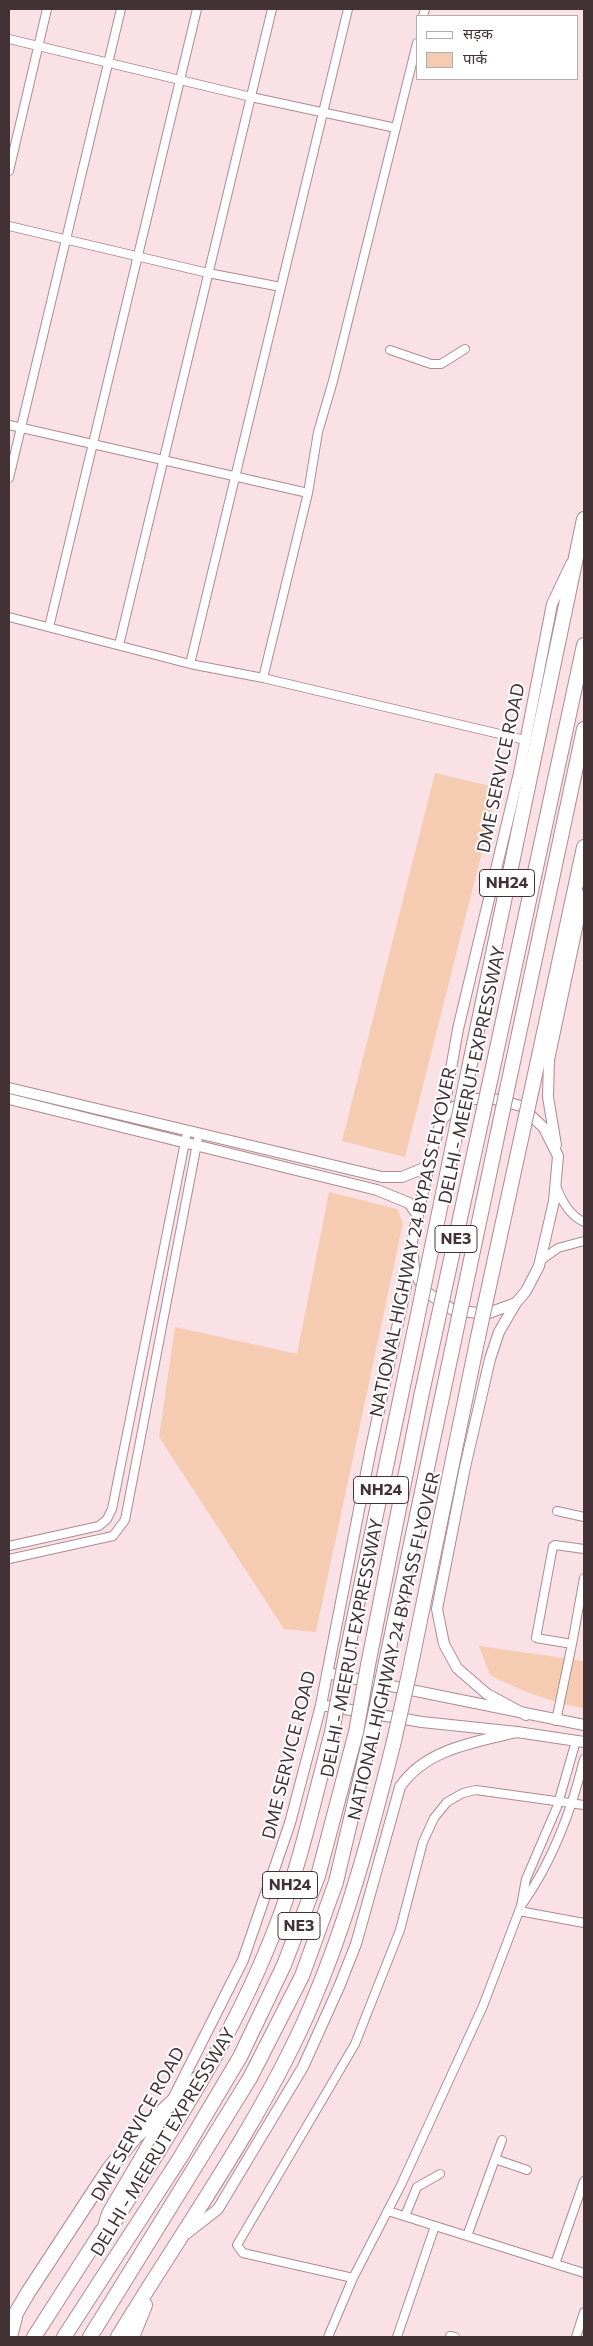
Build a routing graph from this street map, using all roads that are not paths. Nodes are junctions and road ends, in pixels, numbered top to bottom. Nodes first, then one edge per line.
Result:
1 (47, 9) edge
2 (121, 9) edge
3 (196, 9) edge
4 (272, 9) edge
5 (348, 9) edge
6 (9, 39) edge
7 (38, 46) junction
8 (416, 47) edge
9 (108, 63) junction
10 (180, 80) junction
11 (251, 97) junction
12 (323, 113) junction
13 (396, 128) junction
14 (9, 171) edge
15 (9, 226) edge
16 (66, 240) junction
17 (137, 257) junction
18 (208, 274) junction
19 (281, 287) junction
20 (465, 349) dead end
21 (390, 350) dead end
22 (9, 425) edge
23 (21, 428) junction
24 (93, 444) junction
25 (164, 460) junction
26 (235, 476) junction
27 (9, 478) edge
28 (308, 493) junction
29 (584, 519) edge
30 (580, 544) junction
31 (9, 617) edge
32 (49, 627) junction
33 (584, 645) edge
34 (119, 646) junction
35 (190, 664) junction
36 (263, 678) junction
37 (584, 729) edge
38 (525, 740) junction
39 (584, 847) edge
40 (584, 895) edge
41 (9, 1088) edge
42 (9, 1099) edge
43 (442, 1120) junction
44 (187, 1130) junction
45 (199, 1133) junction
46 (185, 1142) junction
47 (196, 1145) junction
48 (558, 1156) junction
49 (429, 1166) junction
50 (555, 1184) junction
51 (418, 1216) junction
52 (584, 1222) edge
53 (584, 1241) edge
54 (413, 1254) junction
55 (540, 1261) junction
56 (516, 1303) junction
57 (558, 1511) dead end
58 (584, 1517) edge
59 (9, 1546) edge
60 (584, 1550) edge
61 (9, 1560) edge
62 (584, 1578) edge
63 (572, 1644) junction
64 (326, 1673) junction
65 (321, 1706) junction
66 (526, 1714) junction
67 (556, 1721) junction
68 (584, 1725) edge
69 (517, 1732) junction
70 (580, 1742) edge
71 (584, 1759) edge
72 (558, 1801) junction
73 (573, 1803) junction
74 (584, 1805) edge
75 (520, 1908) junction
76 (584, 1923) edge
77 (219, 2052) junction
78 (170, 2106) junction
79 (502, 2140) dead end
80 (495, 2159) junction
81 (527, 2170) dead end
82 (440, 2174) dead end
83 (584, 2181) edge
84 (388, 2211) junction
85 (405, 2216) junction
86 (436, 2226) junction
87 (102, 2231) junction
88 (467, 2236) junction
89 (177, 2241) junction
90 (555, 2264) junction
91 (584, 2273) edge
92 (154, 2278) junction
93 (353, 2278) junction
94 (584, 2312) edge
95 (10, 2337) edge
96 (34, 2337) edge
97 (64, 2337) edge
98 (90, 2337) edge
99 (118, 2337) edge
100 (132, 2337) edge
101 (328, 2337) edge
102 (397, 2337) edge
103 (576, 2337) edge

1 - 7 street
2 - 9 street
3 - 10 street
4 - 11 street
5 - 12 street
6 - 7 street
7 - 9 street
7 - 14 street
8 - 13 street
9 - 10 street
9 - 16 street
10 - 11 street
10 - 17 street
11 - 12 street
11 - 18 street
12 - 13 street
12 - 19 street
13 - 28 street
15 - 16 street
16 - 17 street
16 - 23 street
17 - 18 street
17 - 24 street
18 - 19 street
18 - 25 street
19 - 26 street
20 - 21 street
22 - 23 street
23 - 24 street
23 - 27 street
24 - 25 street
24 - 32 street
25 - 26 street
25 - 34 street
26 - 28 street
26 - 35 street
28 - 36 street
29 - 30 highway, NH24
30 - 38 main road, DME SERVICE ROAD
30 - 77 highway, NATIONAL HIGHWAY 24 BYPASS FLYOVER / NH24, bridge
31 - 32 street
32 - 34 street
33 - 97 highway, DELHI - MEERUT EXPRESSWAY / NE3, bridge
34 - 35 street
35 - 36 street
36 - 38 street
37 - 98 highway, DELHI - MEERUT EXPRESSWAY / NE3, bridge
38 - 43 main road, DME SERVICE ROAD
39 - 89 highway, NATIONAL HIGHWAY 24 BYPASS FLYOVER, bridge
40 - 48 main road
41 - 44 main road
42 - 46 main road
43 - 48 main road
43 - 49 main road, DME SERVICE ROAD
44 - 45 main road
44 - 46 street
45 - 47 street
45 - 49 main road
46 - 47 main road
46 - 59 street
47 - 51 main road
47 - 61 street
48 - 50 main road
49 - 51 main road, DME SERVICE ROAD
50 - 52 street
50 - 55 main road
51 - 54 main road, DME SERVICE ROAD
53 - 55 street
54 - 56 main road
54 - 64 main road, DME SERVICE ROAD
55 - 56 main road
56 - 66 main road
57 - 58 street
60 - 63 street
62 - 63 street
63 - 67 street
64 - 65 main road, DME SERVICE ROAD
64 - 66 main road
65 - 69 main road
65 - 78 main road, DME SERVICE ROAD
66 - 67 main road
67 - 68 main road
69 - 70 main road
69 - 89 main road
70 - 72 street
71 - 73 street
72 - 73 street
72 - 75 street
72 - 93 street
73 - 74 street
73 - 75 street
75 - 76 street
75 - 84 street
77 - 78 highway
77 - 87 highway
78 - 87 main road, DME SERVICE ROAD
78 - 95 highway
79 - 80 street
80 - 81 street
80 - 88 street
82 - 85 street
83 - 90 street
84 - 85 street
84 - 93 street
85 - 86 street
86 - 88 street
86 - 102 street
87 - 96 highway
88 - 90 street
89 - 92 highway, NATIONAL HIGHWAY 24 BYPASS FLYOVER
90 - 91 street
92 - 99 highway
92 - 100 highway
93 - 101 street
94 - 103 street

